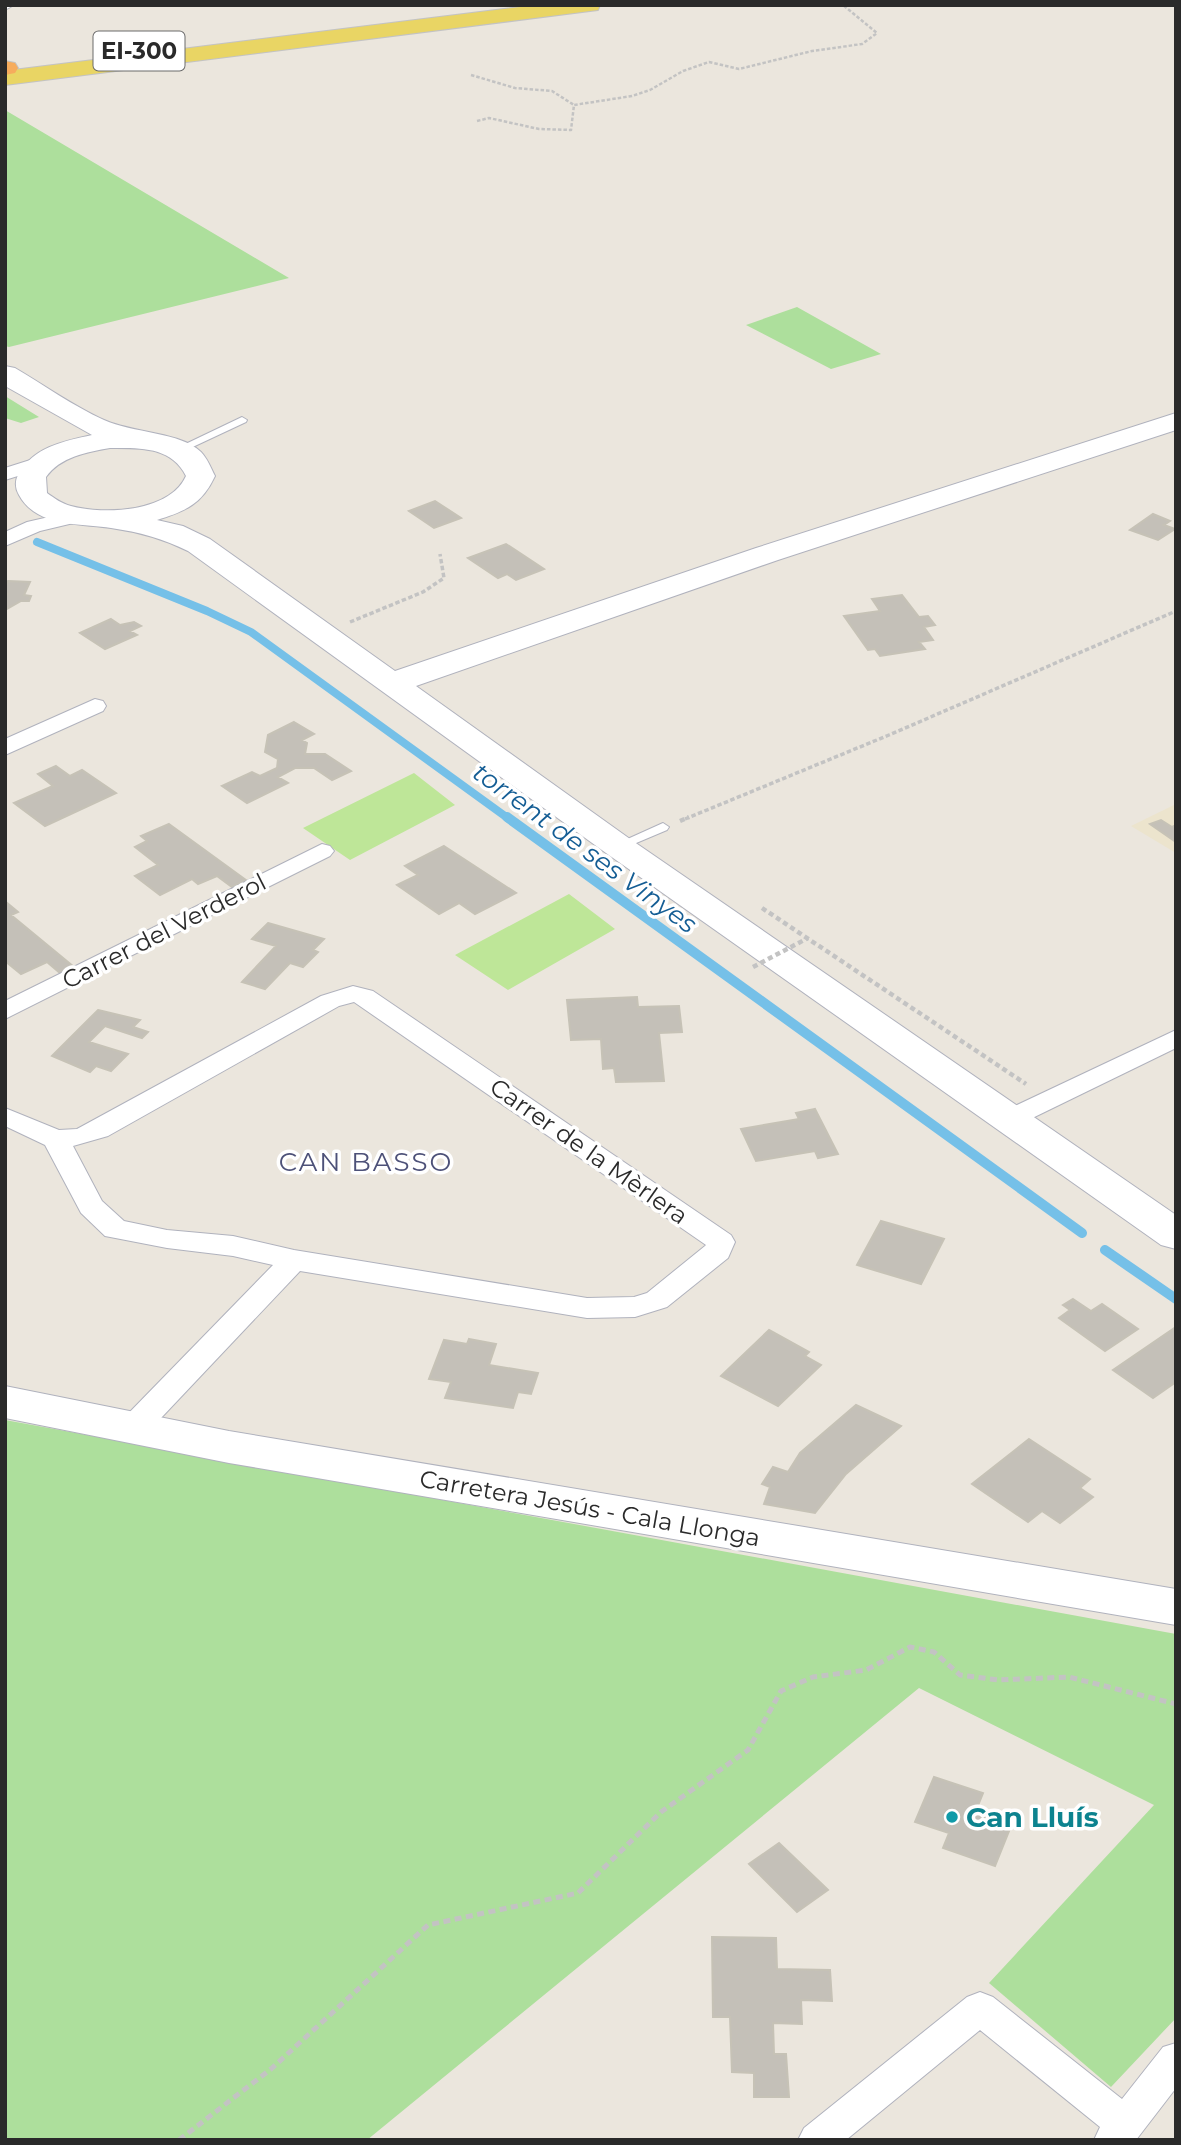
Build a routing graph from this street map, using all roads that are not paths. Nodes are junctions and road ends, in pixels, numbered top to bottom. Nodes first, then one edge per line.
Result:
1 (505, 5) edge
2 (590, 5) edge
3 (7, 73) edge
4 (5, 374) edge
5 (75, 416) junction
6 (242, 420) dead end
7 (1176, 421) edge
8 (134, 440) junction
9 (178, 450) junction
10 (56, 456) junction
11 (24, 493) edge
12 (188, 496) junction
13 (116, 520) junction
14 (5, 540) edge
15 (199, 545) junction
16 (389, 684) junction
17 (95, 706) dead end
18 (5, 748) edge
19 (663, 827) road end
20 (618, 846) junction
21 (322, 851) dead end
22 (5, 1011) edge
23 (1176, 1038) edge
24 (1020, 1103) junction
25 (5, 1116) edge
26 (56, 1139) junction
27 (1176, 1235) edge
28 (294, 1260) junction
29 (5, 1402) edge
30 (133, 1428) junction
31 (1176, 1608) edge
32 (1176, 2059) edge
33 (1119, 2132) edge
34 (817, 2140) edge

1 - 3 main road, EI-300
2 - 3 main road, EI-300
4 - 5 main road
5 - 8 main road
5 - 10 main road
6 - 9 lane
7 - 16 main road
8 - 9 main road
8 - 10 main road
9 - 12 main road
10 - 11 main road
11 - 13 main road
11 - 14 street
12 - 13 main road
12 - 15 main road
13 - 15 main road
15 - 16 main road
16 - 20 main road
17 - 18 street
19 - 20 lane
20 - 24 main road
21 - 22 street, Carrer del Verderol
23 - 24 street
24 - 27 main road
25 - 26 street
26 - 28 street, Carrer de la Mèrlera
26 - 28 street, Carrer de la Mèrlera
28 - 30 street
29 - 30 main road, Carretera Jesús - Cala Llonga
30 - 31 main road, Carretera Jesús - Cala Llonga
32 - 33 street
33 - 34 street

